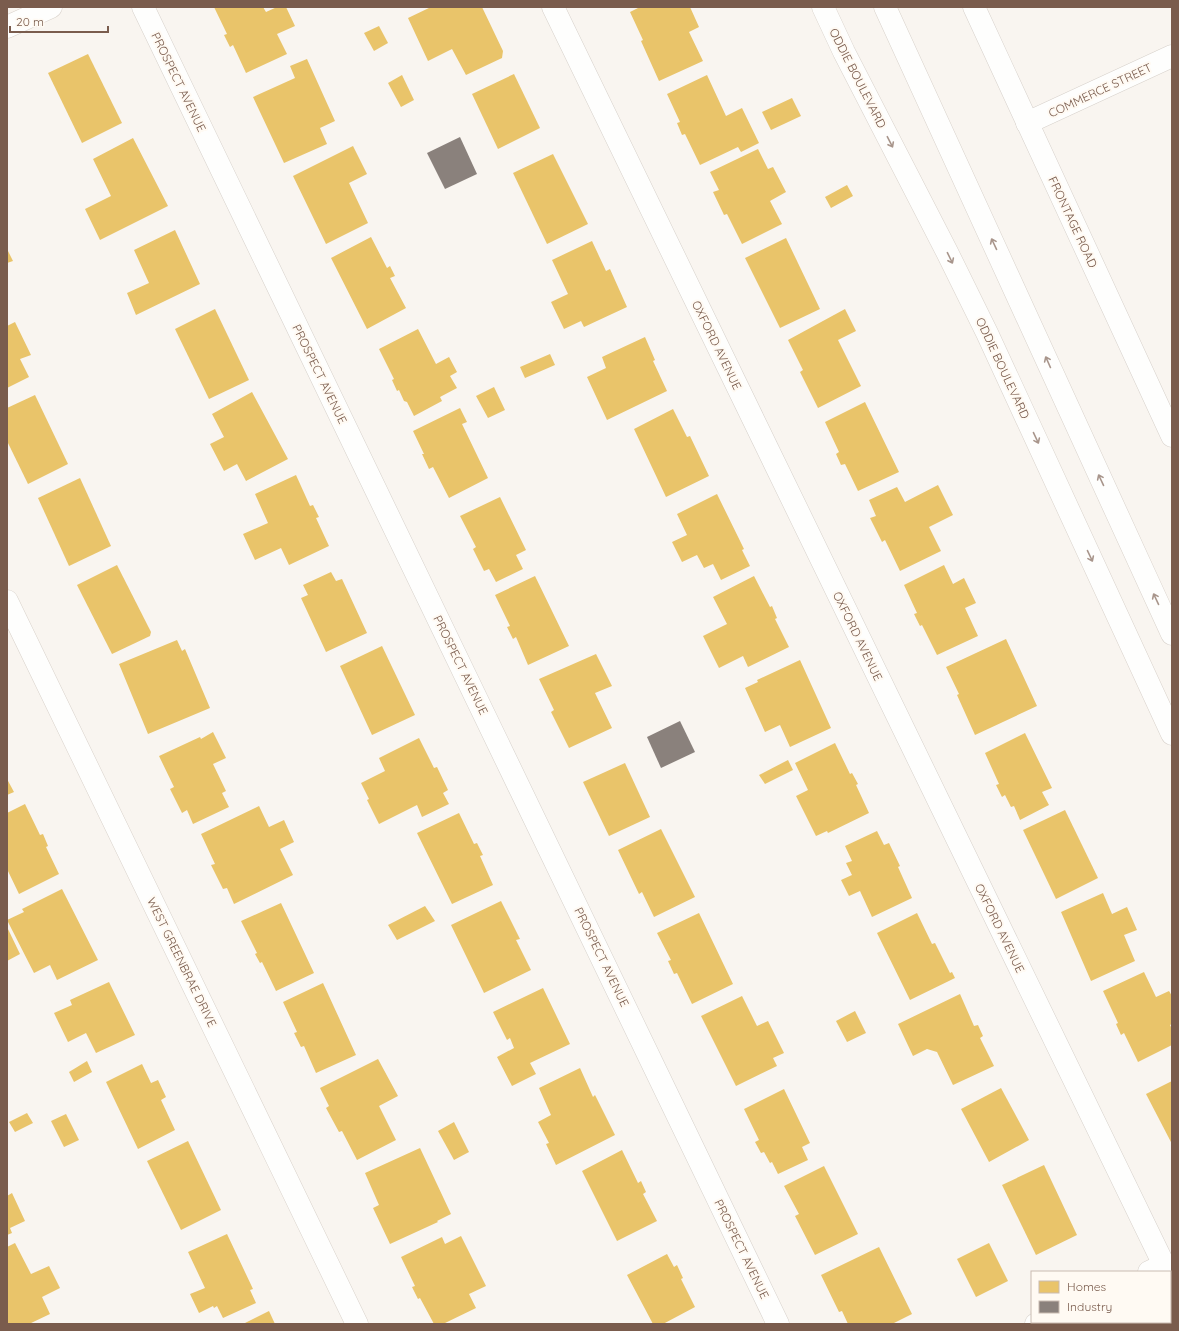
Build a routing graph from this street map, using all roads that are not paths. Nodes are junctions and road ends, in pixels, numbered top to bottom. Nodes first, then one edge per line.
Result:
1 (50, 7) edge
2 (143, 7) edge
3 (553, 7) edge
4 (823, 7) edge
5 (885, 7) edge
6 (974, 7) edge
7 (7, 27) edge
8 (1172, 56) edge
9 (1027, 123) junction
10 (1172, 436) edge
11 (7, 601) edge
12 (1172, 634) edge
13 (1172, 734) edge
14 (1156, 1269) edge
15 (357, 1324) edge
16 (778, 1324) edge

1 - 7 street
2 - 16 street, PROSPECT AVENUE
3 - 14 street, OXFORD AVENUE
4 -> 13 street, ODDIE BOULEVARD
12 -> 5 street
6 - 9 street, FRONTAGE ROAD
8 - 9 street, COMMERCE STREET
9 - 10 street, FRONTAGE ROAD
11 - 15 street, WEST GREENBRAE DRIVE

